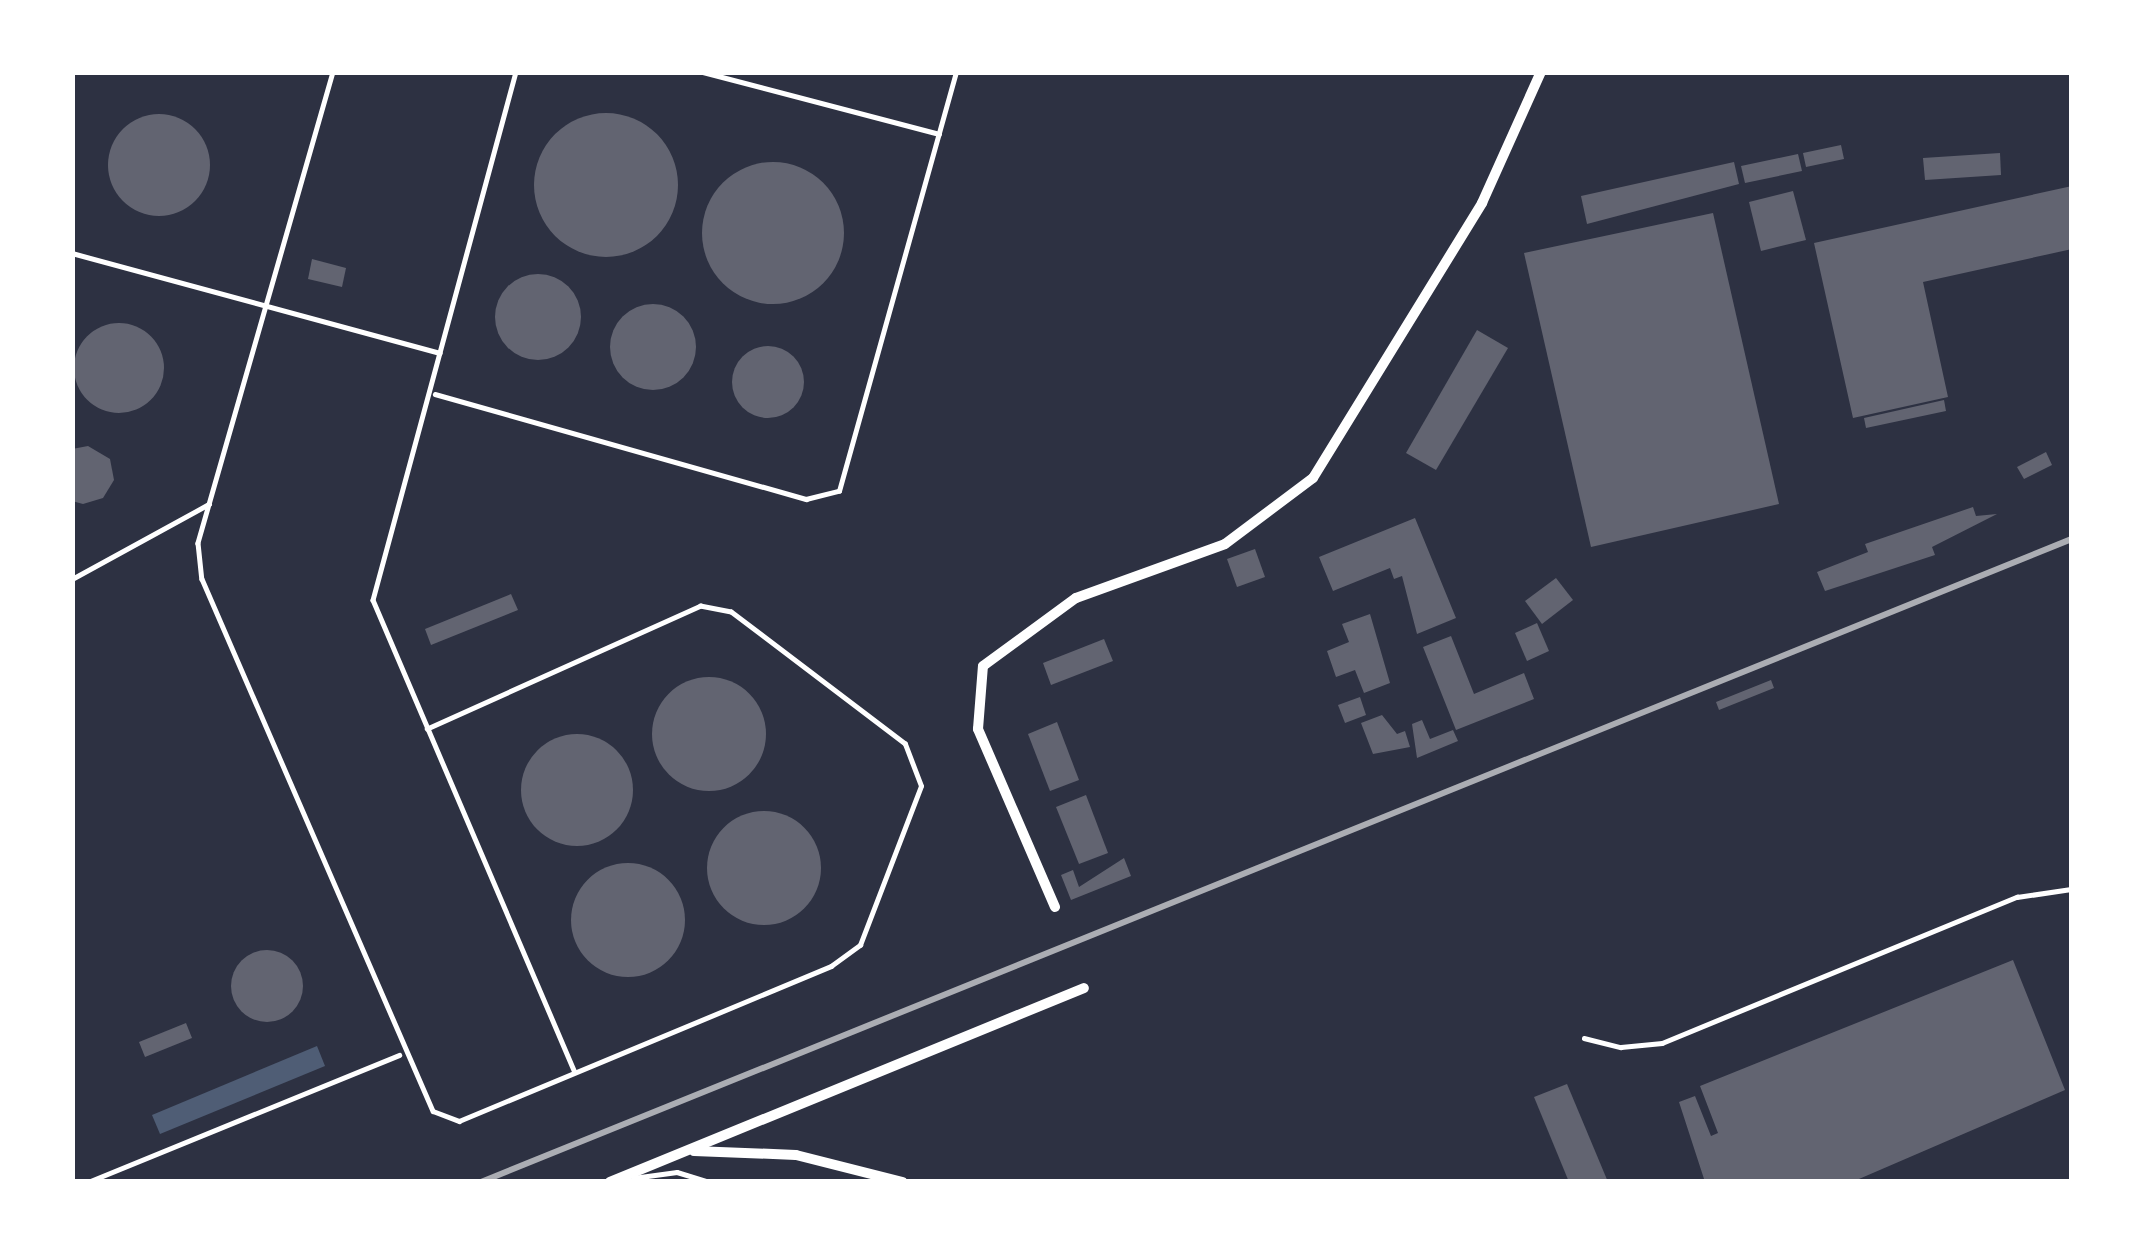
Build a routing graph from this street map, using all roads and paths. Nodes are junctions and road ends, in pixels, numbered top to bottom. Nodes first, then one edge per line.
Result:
1 (333, 72) edge
2 (516, 72) edge
3 (703, 72) edge
4 (956, 72) edge
5 (1540, 72) edge
6 (939, 134) junction
7 (72, 253) edge
8 (268, 305) junction
9 (440, 353) junction
10 (435, 394) junction
11 (209, 504) junction
12 (72, 579) edge
13 (427, 729) junction
14 (2072, 889) edge
15 (1054, 907) dead end
16 (1084, 988) dead end
17 (1584, 1038) dead end
18 (402, 1054) junction
19 (574, 1070) junction
20 (688, 1150) junction
21 (613, 1181) edge
22 (88, 1182) edge
23 (709, 1182) edge
24 (902, 1182) edge

1 - 8 lane
2 - 9 lane
3 - 6 lane
4 - 6 lane
5 - 15 street
6 - 10 lane
7 - 8 lane
8 - 9 lane
8 - 11 lane
9 - 10 lane
10 - 13 lane
11 - 12 lane
11 - 18 lane
13 - 19 lane
13 - 19 lane
14 - 17 lane
16 - 20 street
18 - 19 lane
18 - 22 lane
20 - 21 street
20 - 24 street
21 - 23 lane

